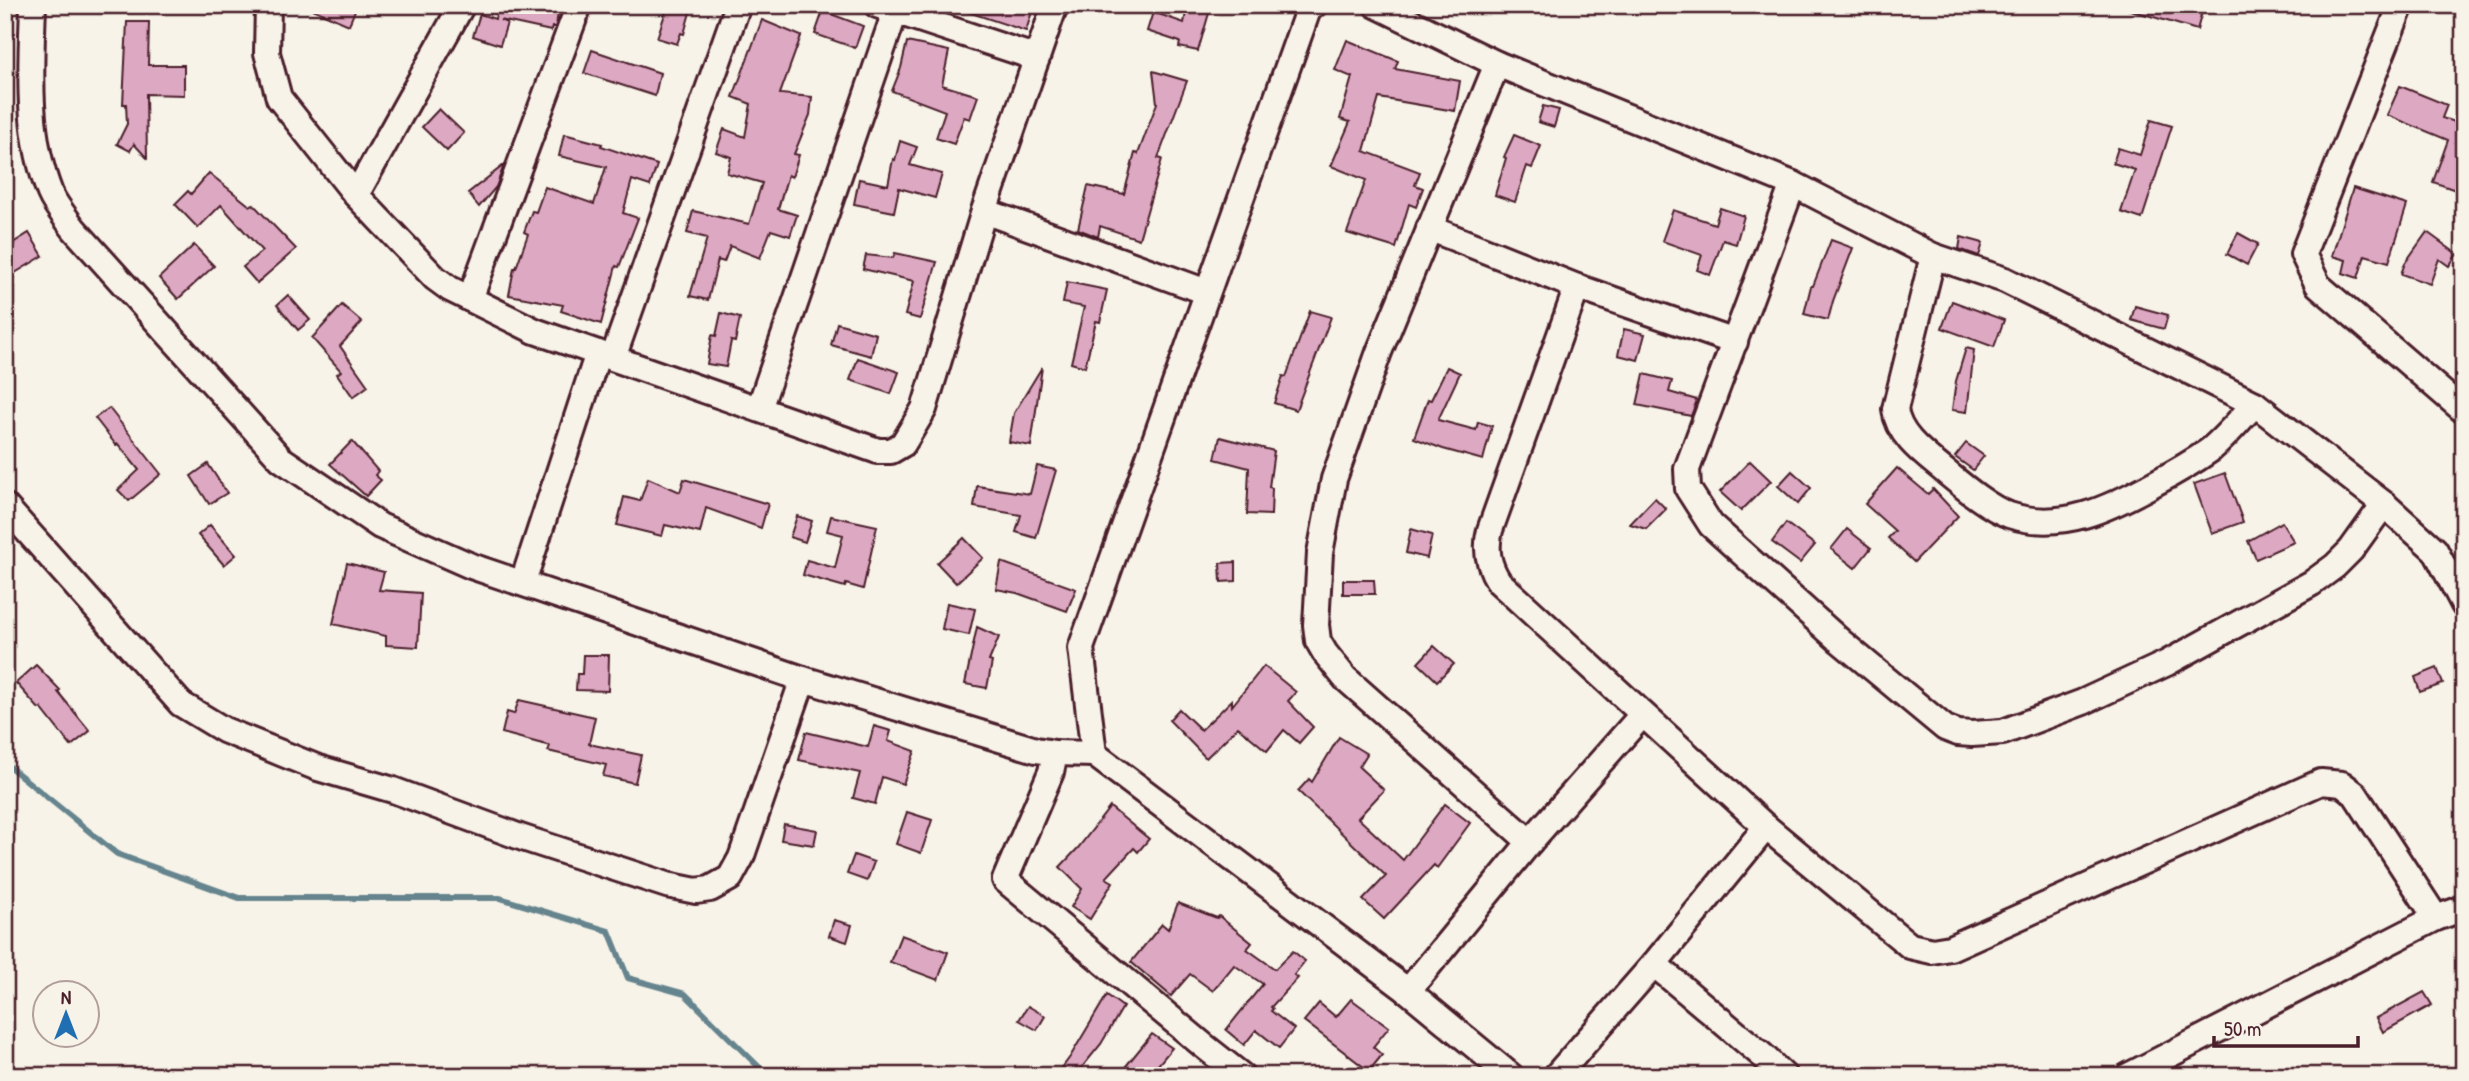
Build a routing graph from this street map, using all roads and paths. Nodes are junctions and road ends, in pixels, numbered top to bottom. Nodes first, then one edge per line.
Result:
1 (33, 5) edge
2 (268, 5) edge
3 (462, 5) edge
4 (579, 5) edge
5 (738, 5) edge
6 (1055, 5) edge
7 (1314, 5) edge
8 (1376, 5) edge
9 (2401, 5) edge
10 (886, 8) edge
11 (1037, 58) junction
12 (1497, 64) junction
13 (1793, 184) junction
14 (356, 195) junction
15 (984, 211) junction
16 (1429, 228) junction
17 (1933, 256) junction
18 (1577, 288) junction
19 (1208, 292) junction
20 (470, 299) junction
21 (1735, 342) junction
22 (605, 355) junction
23 (2255, 404) junction
24 (759, 409) junction
25 (2464, 411) edge
26 (2384, 504) junction
27 (5, 506) edge
28 (523, 582) junction
29 (2464, 605) edge
30 (803, 679) junction
31 (1642, 715) junction
32 (1055, 753) junction
33 (1094, 754) junction
34 (1766, 827) junction
35 (1530, 842) junction
36 (2464, 908) edge
37 (2436, 918) junction
38 (1654, 964) junction
39 (1408, 991) junction
40 (1242, 1076) edge
41 (1511, 1076) edge
42 (1556, 1076) edge
43 (1784, 1076) edge
44 (2128, 1076) edge

1 - 28 street
2 - 14 street
3 - 14 street
4 - 20 street
5 - 22 street
6 - 11 street
7 - 19 street
8 - 12 street
9 - 25 street
10 - 11 street
10 - 24 street
11 - 15 street
12 - 13 street
12 - 16 street
13 - 17 street
13 - 21 street
14 - 20 street
15 - 19 street
15 - 24 street
16 - 18 street
16 - 35 street
17 - 23 street
17 - 23 street
18 - 21 street
18 - 31 street
19 - 33 street
20 - 22 street
21 - 26 street
22 - 24 street
22 - 28 street
23 - 26 street
26 - 29 street
27 - 30 street
28 - 30 street
30 - 32 street
31 - 34 street
31 - 35 street
32 - 33 street
32 - 40 street
33 - 39 street
34 - 37 street
34 - 38 street
35 - 39 street
36 - 37 street
37 - 44 street
38 - 42 street
38 - 43 street
39 - 41 street

